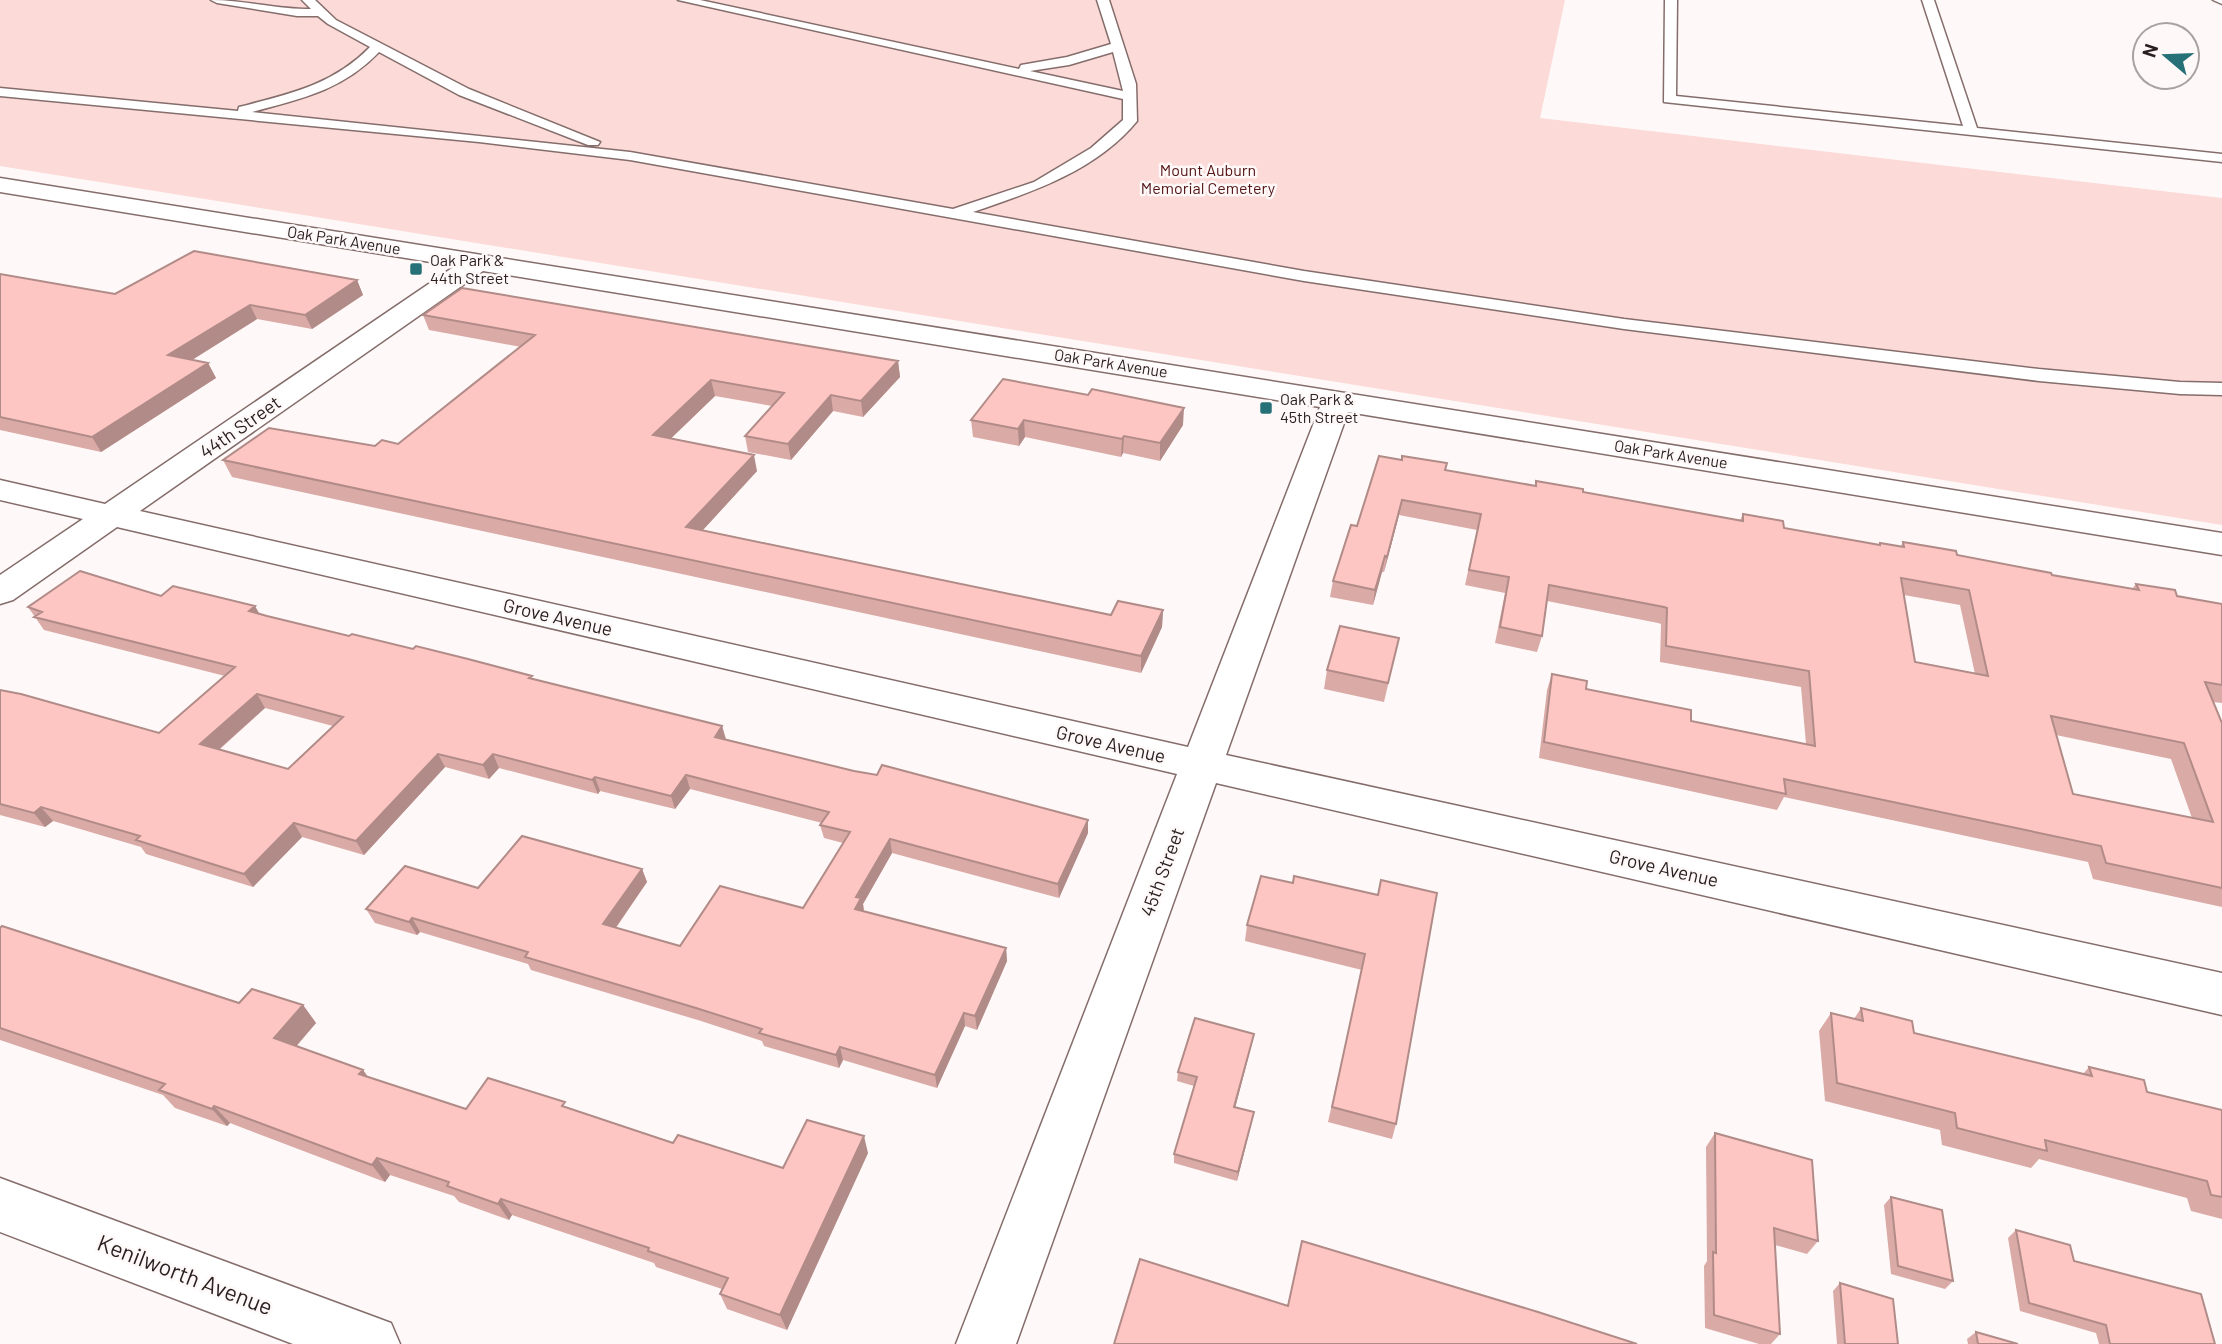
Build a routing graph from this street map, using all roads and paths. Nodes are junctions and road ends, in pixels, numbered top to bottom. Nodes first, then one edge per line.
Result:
1 (217, 0) edge
2 (308, 0) edge
3 (684, 0) edge
4 (1103, 0) edge
5 (1671, 0) edge
6 (1928, 0) edge
7 (321, 12) junction
8 (379, 45) junction
9 (1119, 46) junction
10 (985, 66) junction
11 (0, 92) edge
12 (1132, 97) junction
13 (227, 115) junction
14 (1971, 131) junction
15 (630, 156) junction
16 (2222, 158) edge
17 (0, 185) edge
18 (951, 215) junction
19 (480, 262) junction
20 (2218, 384) edge
21 (1338, 399) junction
22 (0, 489) edge
23 (113, 514) junction
24 (2222, 544) edge
25 (0, 592) edge
26 (1202, 765) junction
27 (2222, 994) edge
28 (0, 1205) edge
29 (370, 1344) edge
30 (986, 1344) edge

1 - 7 lane
2 - 7 lane
3 - 10 lane
4 - 9 lane
5 - 14 lane
6 - 14 lane
7 - 8 lane
8 - 13 lane
8 - 15 lane
9 - 10 lane
9 - 12 lane
10 - 12 lane
11 - 13 lane
12 - 18 lane
13 - 15 lane
14 - 16 lane
15 - 18 lane
17 - 19 street, Oak Park Avenue
18 - 20 lane
19 - 21 street, Oak Park Avenue
19 - 23 street, 44th Street
21 - 24 street, Oak Park Avenue
21 - 26 street, 45th Street
22 - 23 street, Grove Avenue
23 - 25 street, 44th Street
23 - 26 street, Grove Avenue
26 - 27 street, Grove Avenue
26 - 30 street, 45th Street
28 - 29 street, Kenilworth Avenue

